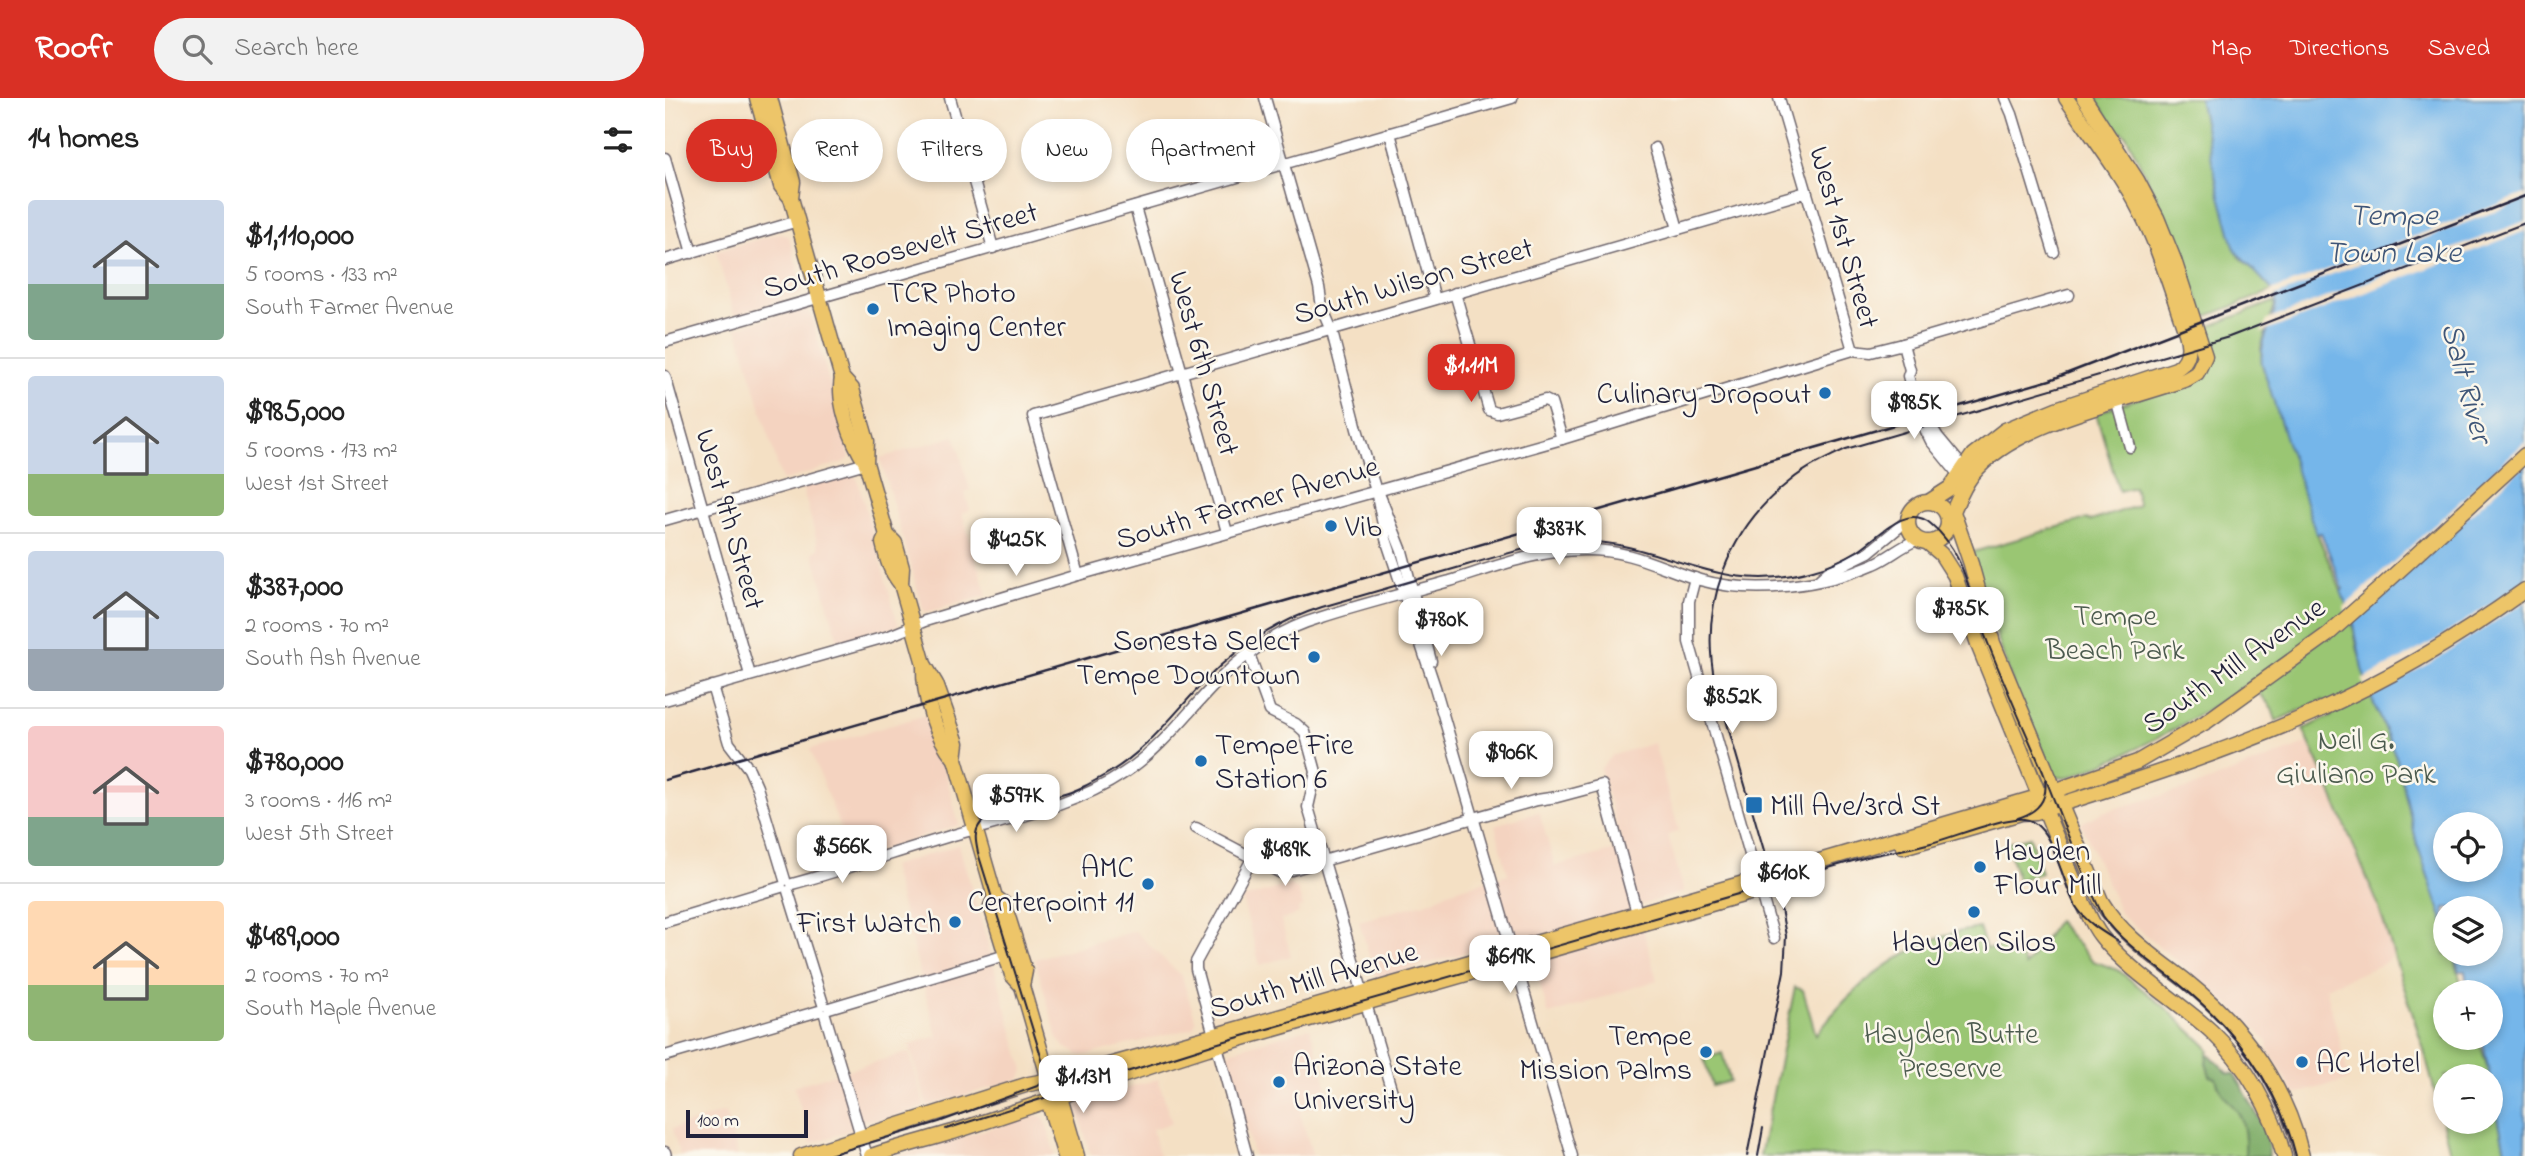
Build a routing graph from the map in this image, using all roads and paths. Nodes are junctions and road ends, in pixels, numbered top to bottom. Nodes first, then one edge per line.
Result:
1 (757, 98) edge
2 (770, 98) edge
3 (950, 98) edge
4 (1265, 98) edge
5 (1510, 98) edge
6 (1779, 98) edge
7 (2005, 98) edge
8 (2067, 98) edge
9 (2084, 98) edge
10 (1389, 133) junction
11 (1655, 148) dead end
12 (665, 158) edge
13 (1284, 164) junction
14 (1806, 192) junction
15 (791, 198) junction
16 (1135, 207) junction
17 (798, 222) junction
18 (1678, 229) junction
19 (993, 248) junction
20 (2054, 252) dead end
21 (692, 253) junction
22 (665, 260) edge
23 (1455, 293) junction
24 (2069, 295) dead end
25 (819, 297) junction
26 (1435, 299) junction
27 (1331, 328) junction
28 (665, 342) edge
29 (1903, 344) junction
30 (1853, 350) junction
31 (1182, 372) junction
32 (665, 376) edge
33 (2116, 396) junction
34 (1562, 439) junction
35 (2130, 447) dead end
36 (2525, 455) edge
37 (866, 463) junction
38 (1961, 470) junction
39 (1376, 491) junction
40 (1960, 493) junction
41 (1930, 501) junction
42 (703, 509) junction
43 (665, 520) edge
44 (1908, 520) junction
45 (1949, 520) junction
46 (1227, 532) junction
47 (1922, 542) junction
48 (1078, 575) junction
49 (1695, 578) junction
50 (1820, 579) junction
51 (2522, 592) edge
52 (1409, 593) junction
53 (913, 626) junction
54 (1249, 654) junction
55 (1986, 663) junction
56 (750, 675) junction
57 (712, 686) junction
58 (665, 700) edge
59 (2019, 705) junction
60 (2050, 800) junction
61 (1473, 819) junction
62 (1196, 828) dead end
63 (976, 830) junction
64 (1252, 859) junction
65 (1324, 862) junction
66 (1759, 885) junction
67 (787, 886) junction
68 (995, 897) junction
69 (1637, 913) junction
70 (665, 922) edge
71 (1615, 932) junction
72 (1774, 939) dead end
73 (1515, 954) junction
74 (1006, 955) junction
75 (1022, 986) junction
76 (1364, 998) junction
77 (824, 1010) junction
78 (1214, 1041) junction
79 (665, 1056) edge
80 (1049, 1080) junction
81 (1392, 1092) dead end
82 (1053, 1097) junction
83 (862, 1138) junction
84 (801, 1156) edge
85 (869, 1156) edge
86 (1065, 1156) edge
87 (1077, 1156) edge
88 (1247, 1156) edge
89 (1572, 1156) edge
90 (2284, 1156) edge
91 (2302, 1156) edge

1 - 15 main road
2 - 15 main road
3 - 19 street
4 - 13 street
5 - 10 street, South Roosevelt Street
6 - 14 street, West 1st Street
7 - 20 street
8 - 33 main road
9 - 33 main road
10 - 13 street, South Roosevelt Street
10 - 26 street
11 - 18 street
12 - 21 street
13 - 16 street, South Roosevelt Street
13 - 27 street
14 - 18 street, South Wilson Street
14 - 30 street, West 1st Street
15 - 17 main road
16 - 19 street, South Roosevelt Street
16 - 31 street, West 6th Street
17 - 21 street
17 - 25 main road
18 - 23 street, South Wilson Street
19 - 25 street, South Roosevelt Street
21 - 22 street
23 - 26 street, South Wilson Street
23 - 34 street
24 - 29 street, South Farmer Avenue
25 - 28 street, South Roosevelt Street
25 - 37 main road
26 - 27 street, South Wilson Street
27 - 31 street, South Wilson Street
27 - 39 street
29 - 30 street, South Farmer Avenue
29 - 38 street, West 1st Street
30 - 34 street, South Farmer Avenue
31 - 46 street, West 6th Street
31 - 48 street, South Wilson Street
32 - 42 street, West 9th Street
33 - 35 street
33 - 38 main road
33 - 40 main road
34 - 39 street, South Farmer Avenue
36 - 60 main road, South Mill Avenue
37 - 42 street
37 - 53 main road
38 - 40 street
38 - 41 main road
39 - 46 street, South Farmer Avenue
39 - 52 street
40 - 45 main road
41 - 44 main road
41 - 45 main road
42 - 43 street
42 - 56 street, West 9th Street
44 - 47 main road
44 - 50 street
45 - 47 main road
45 - 59 main road
46 - 48 street, South Farmer Avenue
47 - 50 street
47 - 55 main road
48 - 53 street, South Farmer Avenue
49 - 50 street
49 - 52 street
49 - 66 street
51 - 60 main road, South Mill Avenue
52 - 54 street
52 - 61 street
53 - 56 street, South Farmer Avenue
53 - 63 main road
54 - 63 street
54 - 65 street
55 - 59 main road
55 - 60 main road
56 - 57 street, South Farmer Avenue
57 - 58 street, South Farmer Avenue
57 - 67 street
59 - 60 main road
60 - 66 main road, South Mill Avenue
60 - 90 main road
60 - 91 main road
61 - 65 street
61 - 69 street
61 - 73 street
62 - 64 street
63 - 67 street
63 - 68 main road
64 - 65 street
64 - 78 street
65 - 76 street
66 - 69 main road, South Mill Avenue
66 - 71 main road, South Mill Avenue
66 - 72 street
67 - 70 street
67 - 77 street
68 - 74 main road
68 - 75 main road
69 - 71 main road
69 - 73 main road, South Mill Avenue
71 - 73 main road, South Mill Avenue
73 - 76 main road, South Mill Avenue
73 - 89 street
74 - 75 main road
74 - 77 street
75 - 80 main road
76 - 78 main road, South Mill Avenue
76 - 81 street
77 - 79 street
77 - 83 street
78 - 80 main road, South Mill Avenue
78 - 82 main road, South Mill Avenue
78 - 88 street
80 - 82 main road
80 - 83 main road, South Mill Avenue
82 - 85 main road, South Mill Avenue
82 - 86 main road
82 - 87 main road
83 - 84 main road, South Mill Avenue
83 - 85 street

